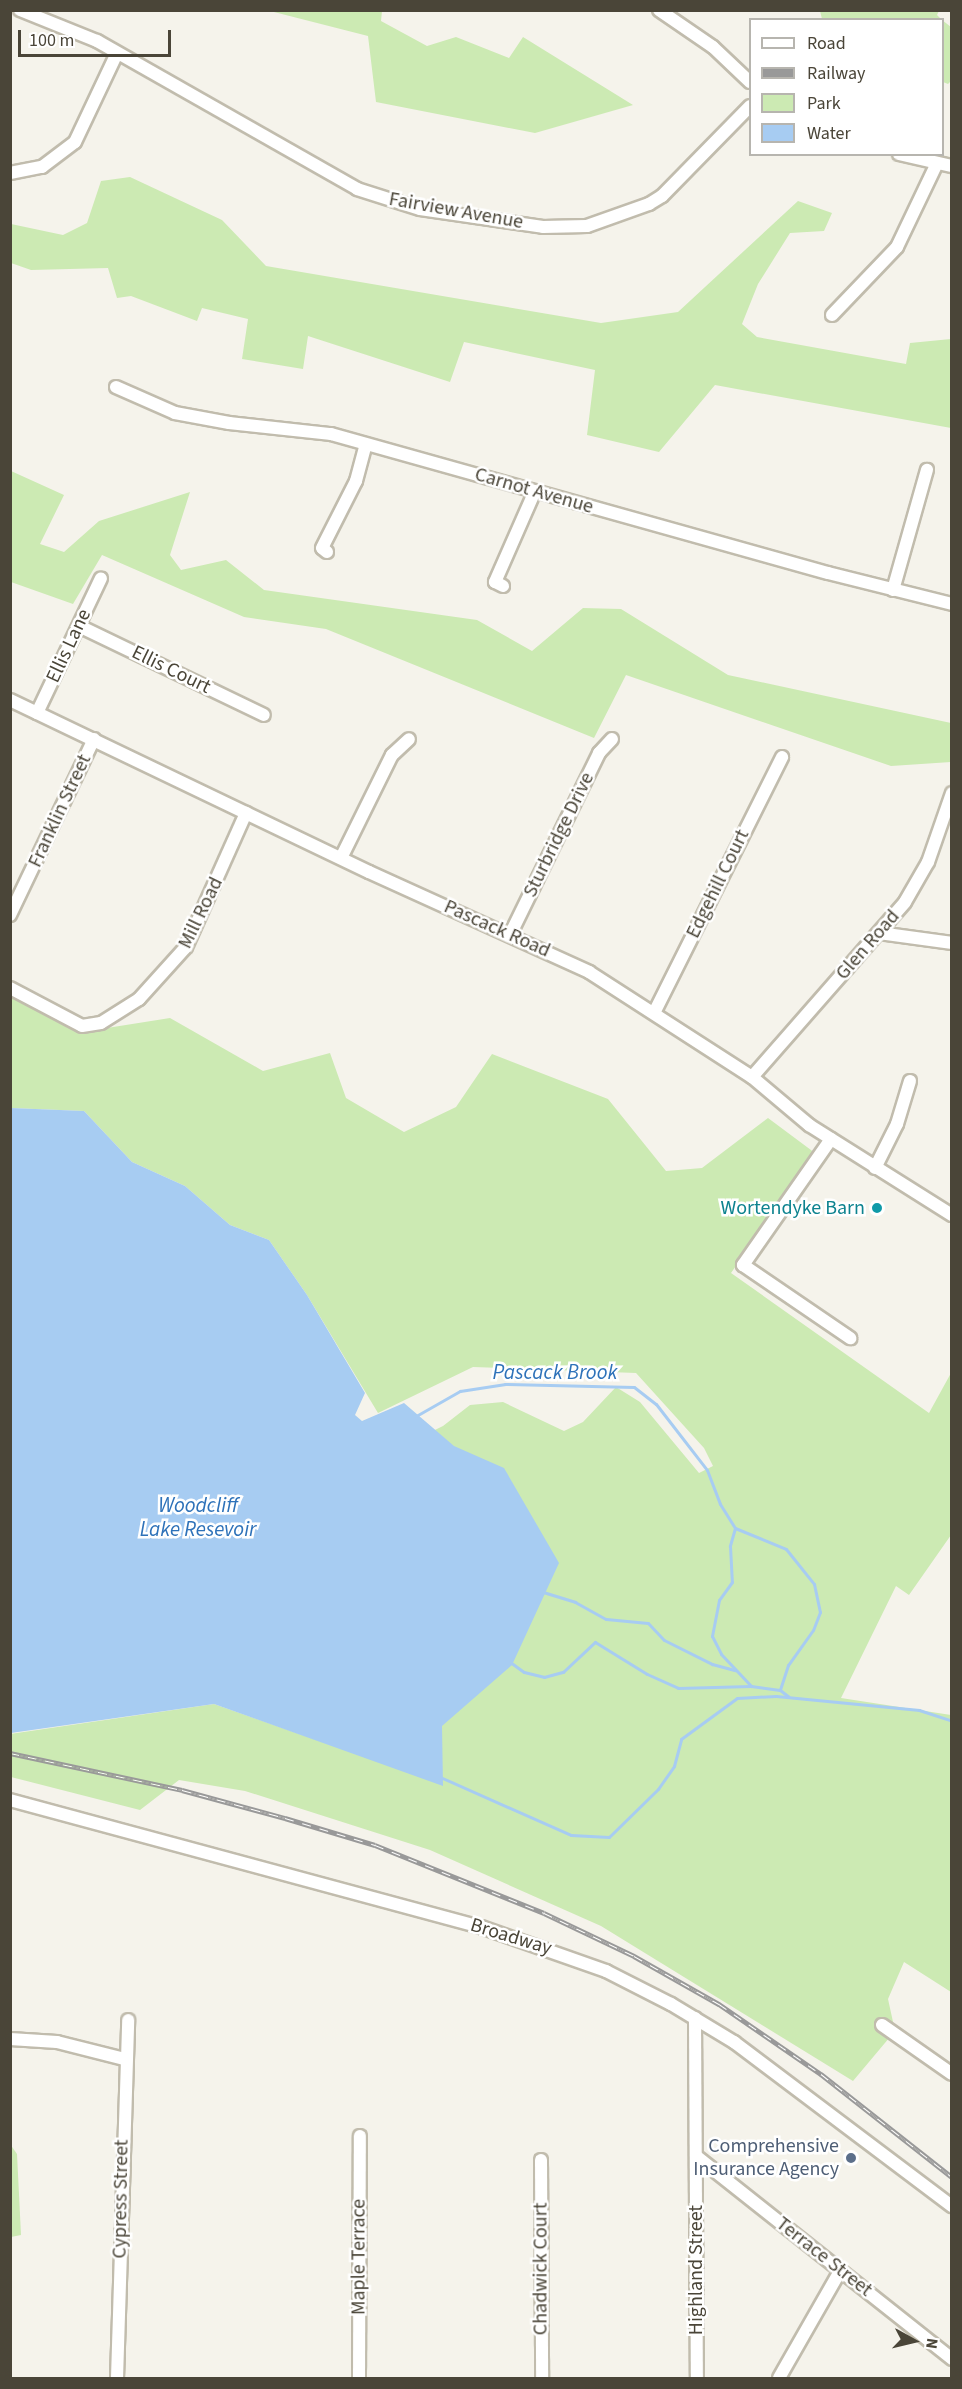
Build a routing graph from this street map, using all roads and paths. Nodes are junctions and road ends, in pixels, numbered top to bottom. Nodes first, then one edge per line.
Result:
1 (20, 10) edge
2 (659, 10) edge
3 (117, 53) junction
4 (749, 81) edge
5 (749, 107) edge
6 (907, 156) edge
7 (937, 163) junction
8 (951, 166) edge
9 (10, 173) edge
10 (832, 315) dead end
11 (116, 387) dead end
12 (366, 444) junction
13 (927, 470) dead end
14 (535, 491) junction
15 (327, 552) dead end
16 (101, 578) dead end
17 (503, 586) dead end
18 (893, 590) junction
19 (951, 604) edge
20 (79, 626) junction
21 (10, 700) edge
22 (37, 713) junction
23 (264, 715) dead end
24 (94, 739) junction
25 (410, 739) dead end
26 (612, 739) dead end
27 (782, 757) dead end
28 (951, 793) edge
29 (246, 813) junction
30 (340, 858) junction
31 (10, 915) edge
32 (879, 933) junction
33 (510, 935) junction
34 (951, 943) edge
35 (10, 988) edge
36 (655, 1011) junction
37 (752, 1077) junction
38 (910, 1081) dead end
39 (831, 1139) junction
40 (875, 1168) junction
41 (951, 1215) edge
42 (850, 1338) dead end
43 (10, 1800) edge
44 (695, 2018) junction
45 (128, 2020) dead end
46 (882, 2025) dead end
47 (10, 2039) edge
48 (124, 2059) junction
49 (951, 2074) edge
50 (360, 2136) dead end
51 (696, 2156) junction
52 (541, 2160) dead end
53 (951, 2206) edge
54 (840, 2271) junction
55 (951, 2359) edge
56 (117, 2379) edge
57 (359, 2379) edge
58 (542, 2379) edge
59 (697, 2379) edge
60 (779, 2379) edge

1 - 3 street, Fairview Avenue
2 - 4 street
3 - 5 street, Fairview Avenue
3 - 9 street
6 - 7 street
7 - 8 street
7 - 10 street
11 - 12 street, Carnot Avenue
12 - 14 street, Carnot Avenue
12 - 15 street
13 - 18 street
14 - 17 street
14 - 18 street, Carnot Avenue
16 - 20 street, Ellis Lane
18 - 19 street, Carnot Avenue
20 - 22 street, Ellis Lane
20 - 23 street, Ellis Court
21 - 22 street, Pascack Road
22 - 24 street, Pascack Road
24 - 29 street, Pascack Road
24 - 31 street, Franklin Street
25 - 30 street
26 - 33 street, Sturbridge Drive
27 - 36 street, Edgehill Court
28 - 32 street, Glen Road
29 - 30 street, Pascack Road
29 - 35 street, Mill Road
30 - 33 street, Pascack Road
32 - 34 street
32 - 37 street, Glen Road
33 - 36 street, Pascack Road
36 - 37 street, Pascack Road
37 - 39 street, Pascack Road
38 - 40 street
39 - 40 street, Pascack Road
39 - 42 street
40 - 41 street, Pascack Road
43 - 44 street, Broadway
44 - 51 street, Highland Street
44 - 53 street, Broadway
45 - 48 street, Cypress Street
46 - 49 street
47 - 48 street
48 - 56 street, Cypress Street
50 - 57 street, Maple Terrace
51 - 54 street, Terrace Street
51 - 59 street, Highland Street
52 - 58 street, Chadwick Court
54 - 55 street, Terrace Street
54 - 60 street

